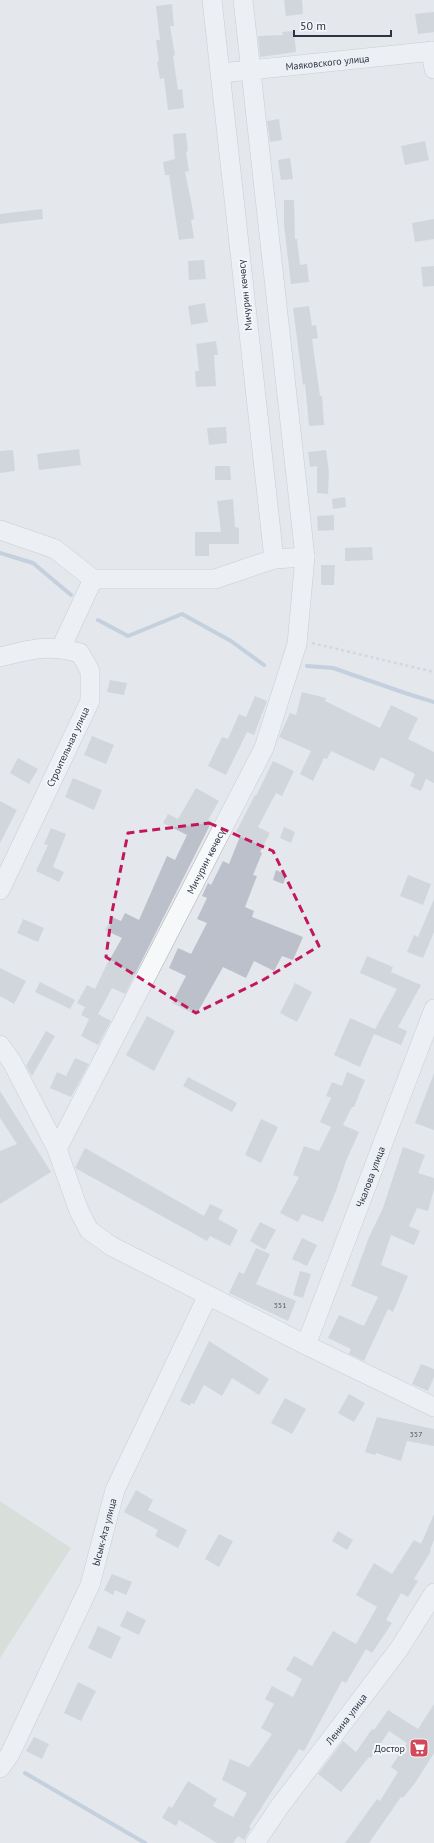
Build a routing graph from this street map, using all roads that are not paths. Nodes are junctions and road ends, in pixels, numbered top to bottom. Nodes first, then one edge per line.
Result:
1 (212, 0) edge
2 (243, 0) edge
3 (433, 57) edge
4 (251, 70) junction
5 (221, 73) junction
6 (0, 530) edge
7 (305, 557) junction
8 (274, 559) junction
9 (93, 579) junction
10 (61, 648) junction
11 (0, 657) edge
12 (0, 890) edge
13 (434, 1009) edge
14 (0, 1045) edge
15 (57, 1149) junction
16 (208, 1295) junction
17 (306, 1345) junction
18 (434, 1407) edge
19 (434, 1593) edge
20 (0, 1768) edge
21 (255, 1843) edge

1 - 5 street, Мичурин көчөсү
2 - 4 street, Мичурин көчөсү
3 - 4 street, Маяковского улица
4 - 5 street, Маяковского улица
4 - 7 street, Мичурин көчөсү
5 - 8 street, Мичурин көчөсү
6 - 9 street
7 - 8 street
7 - 15 street, Мичурин көчөсү
8 - 9 street
9 - 10 street
10 - 11 street, Строительная улица
10 - 12 street, Строительная улица
13 - 17 street, Чкалова улица
14 - 15 street
15 - 16 street
16 - 17 street
16 - 20 street, Ысык-Ата улица
17 - 18 street
19 - 21 street, Ленина улица

